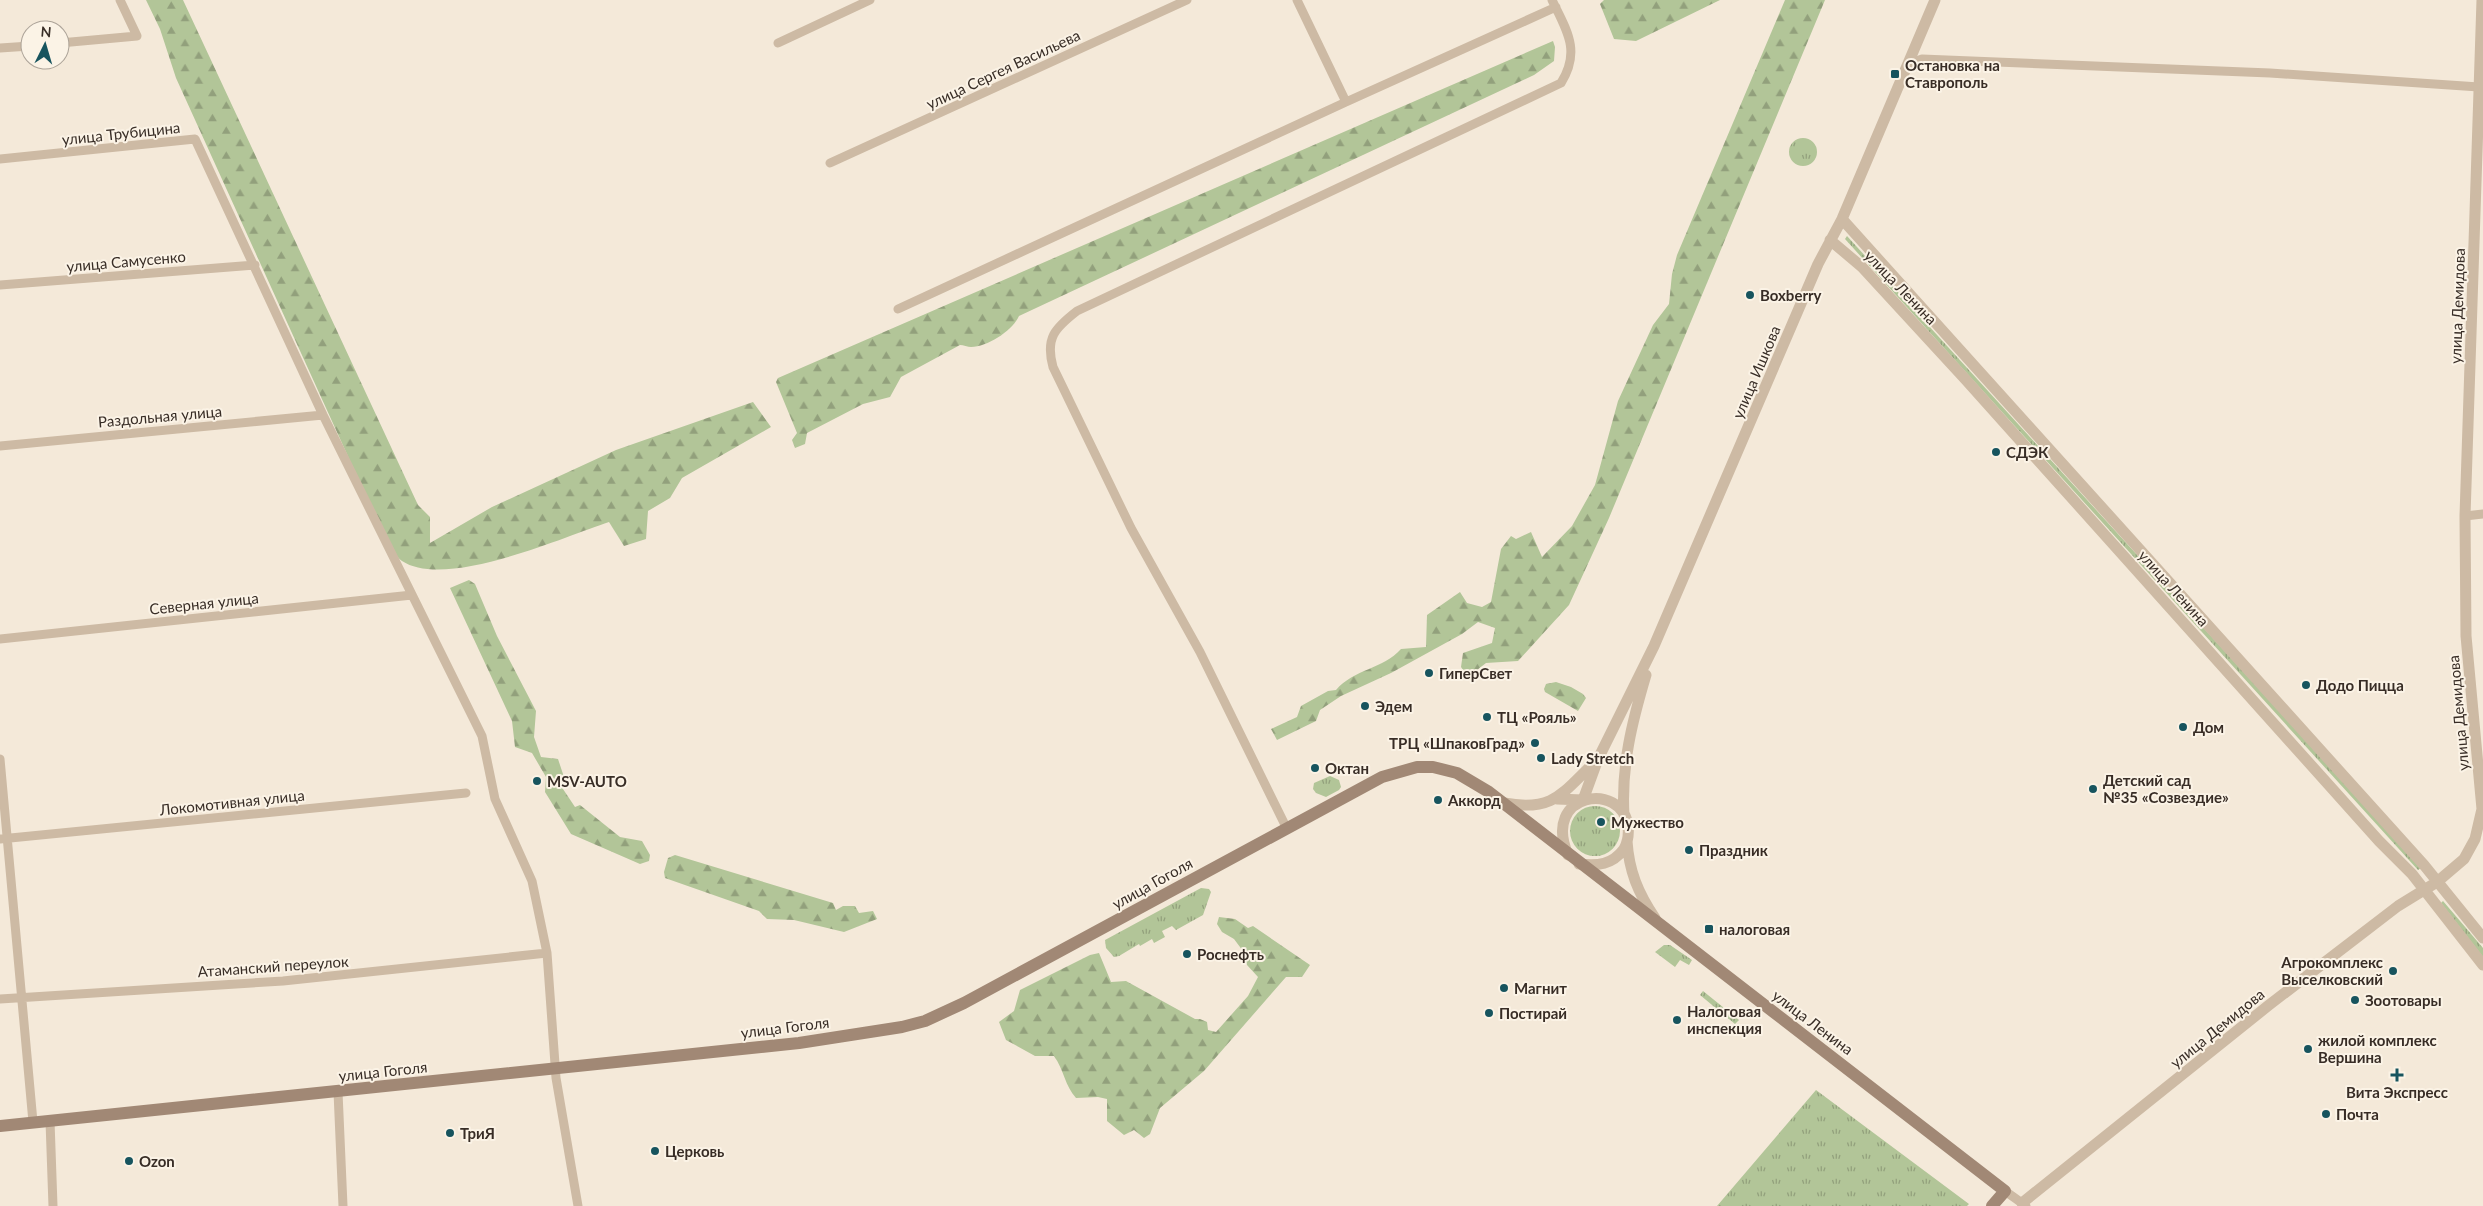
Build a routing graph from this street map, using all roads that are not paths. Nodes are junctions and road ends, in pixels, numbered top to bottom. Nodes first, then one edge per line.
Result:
1 (120, 0) edge
2 (870, 0) edge
3 (1187, 0) edge
4 (1297, 0) edge
5 (1935, 0) edge
6 (2482, 0) edge
7 (1554, 4) edge
8 (70, 42) edge
9 (778, 42) dead end
10 (20, 47) edge
11 (0, 48) edge
12 (1908, 64) junction
13 (2479, 87) junction
14 (1346, 102) junction
15 (0, 160) edge
16 (830, 163) dead end
17 (1842, 219) junction
18 (1830, 240) junction
19 (255, 265) junction
20 (0, 285) edge
21 (898, 309) dead end
22 (323, 415) junction
23 (0, 446) edge
24 (2483, 514) edge
25 (2465, 516) junction
26 (412, 595) junction
27 (0, 639) edge
28 (1654, 646) junction
29 (0, 759) edge
30 (1598, 759) junction
31 (466, 793) dead end
32 (1557, 799) junction
33 (1583, 800) junction
34 (1504, 803) junction
35 (1624, 816) junction
36 (1287, 829) junction
37 (4, 839) edge
38 (1627, 841) junction
39 (1568, 855) junction
40 (1579, 864) junction
41 (2437, 882) junction
42 (2423, 891) junction
43 (1660, 926) junction
44 (2483, 938) edge
45 (547, 953) junction
46 (2483, 965) edge
47 (23, 996) junction
48 (0, 999) edge
49 (555, 1068) junction
50 (338, 1092) junction
51 (50, 1121) junction
52 (33, 1122) junction
53 (0, 1126) edge
54 (2005, 1191) junction
55 (2024, 1205) edge
56 (52, 1206) edge
57 (343, 1206) edge
58 (578, 1206) edge
59 (1992, 1206) edge

1 - 8 street
2 - 9 street
3 - 16 street, улица Сергея Васильева
4 - 14 street
5 - 12 street, улица Ишкова
6 - 13 street, улица Демидова
7 - 14 street
7 - 36 street
10 - 11 street
12 - 13 street
12 - 17 street, улица Ишкова
13 - 25 street, улица Демидова
14 - 21 street
15 - 19 street, улица Трубицина
17 - 18 street, улица Ишкова
17 - 41 street, улица Ленина
18 - 28 street, улица Ишкова
18 - 42 street, улица Ленина
19 - 20 street, улица Самусенко
19 - 22 street
22 - 23 street, Раздольная улица
22 - 26 street
24 - 25 street
25 - 41 street, улица Демидова
26 - 27 street, Северная улица
26 - 45 street
28 - 30 street, улица Ишкова
28 - 35 street, улица Ишкова
29 - 37 street
30 - 32 street
30 - 33 street, улица Ишкова
31 - 37 street, Локомотивная улица
32 - 33 street, улица Гоголя
32 - 34 street, улица Гоголя
33 - 35 street
33 - 39 street
34 - 36 main road, улица Гоголя
34 - 39 main road, улица Гоголя
35 - 38 street
36 - 49 main road, улица Гоголя
37 - 47 street
38 - 40 street
38 - 43 street
39 - 40 main road
40 - 43 main road, улица Ленина
41 - 42 street, улица Демидова
41 - 44 street, улица Ленина
42 - 46 street, улица Ленина
42 - 55 street, улица Демидова
43 - 54 main road, улица Ленина
45 - 47 street, Атаманский переулок
45 - 49 street
47 - 48 street, Атаманский переулок
47 - 52 street
49 - 50 main road, улица Гоголя
49 - 58 street
50 - 51 main road, улица Гоголя
50 - 57 street
51 - 52 main road, улица Гоголя
51 - 56 street
52 - 53 main road, улица Гоголя
54 - 55 street, улица Ленина
54 - 59 main road

